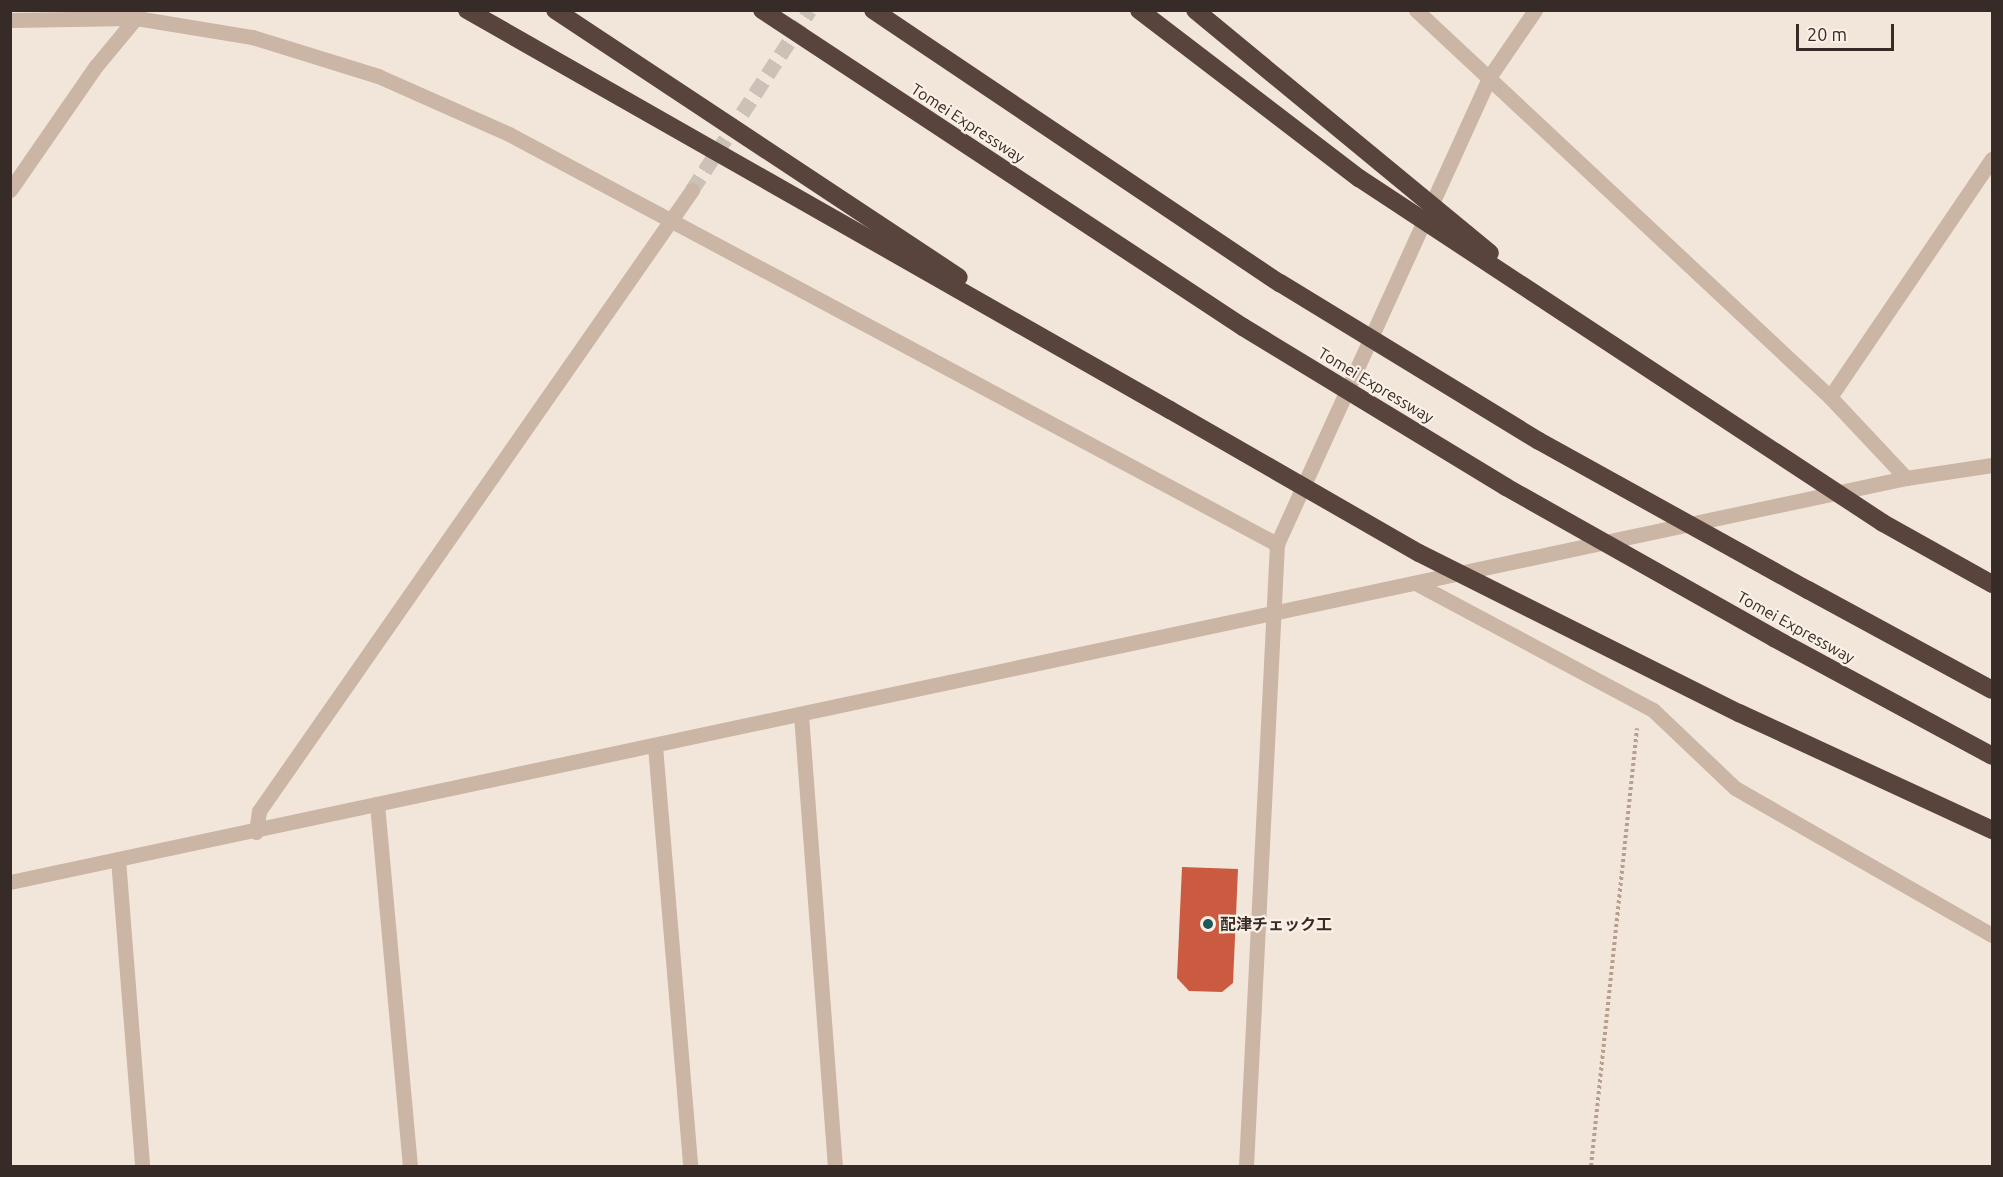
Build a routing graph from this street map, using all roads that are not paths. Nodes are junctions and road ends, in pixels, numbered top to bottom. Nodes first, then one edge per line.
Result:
1 (467, 10) edge
2 (555, 10) edge
3 (762, 10) edge
4 (873, 10) edge
5 (1139, 10) edge
6 (1194, 10) edge
7 (1416, 10) edge
8 (1535, 10) edge
9 (139, 14) edge
10 (10, 20) edge
11 (1490, 76) junction
12 (1992, 159) edge
13 (10, 190) edge
14 (692, 190) tunnel mouth
15 (667, 222) junction
16 (1574, 322) junction
17 (1095, 367) junction
18 (1830, 397) junction
19 (1992, 466) edge
20 (1906, 478) junction
21 (1277, 544) junction
22 (1992, 584) edge
23 (1419, 585) junction
24 (1275, 614) junction
25 (1992, 690) edge
26 (801, 715) junction
27 (655, 746) junction
28 (1992, 756) edge
29 (377, 804) junction
30 (1992, 830) edge
31 (256, 832) junction
32 (118, 859) junction
33 (10, 882) edge
34 (1992, 935) edge
35 (142, 1167) edge
36 (410, 1167) edge
37 (690, 1167) edge
38 (835, 1167) edge
39 (1246, 1167) edge

1 - 17 highway
2 - 17 highway
3 - 28 highway, Tomei Expressway, bridge
4 - 25 highway, bridge
5 - 16 highway, bridge
6 - 16 highway, bridge
7 - 11 street
8 - 11 street
9 - 10 street
9 - 13 street
9 - 15 street
11 - 18 street
11 - 21 street
12 - 18 street
14 - 15 street
15 - 21 street
15 - 31 street
16 - 22 highway, bridge
17 - 30 highway, bridge
18 - 20 street
19 - 20 street
20 - 23 street
21 - 24 street
23 - 24 street
23 - 34 street
24 - 26 street
24 - 39 street
26 - 27 street
26 - 38 street
27 - 29 street
27 - 37 street
29 - 31 street
29 - 36 street
31 - 32 street
32 - 33 street
32 - 35 street

